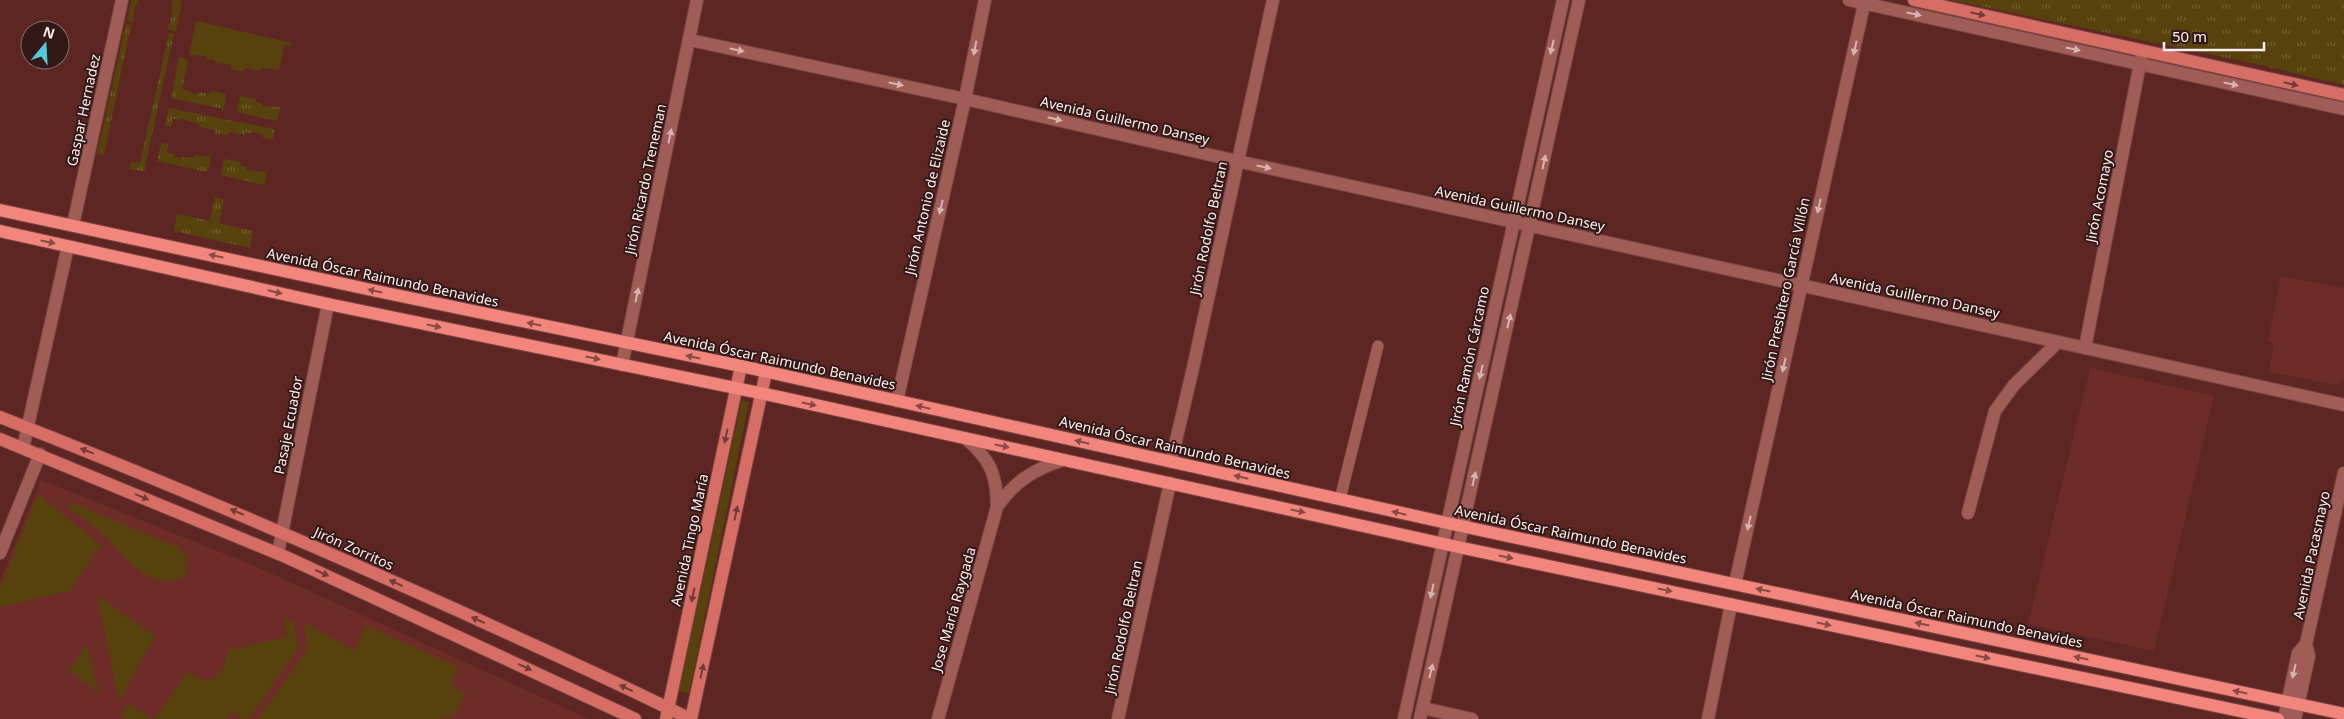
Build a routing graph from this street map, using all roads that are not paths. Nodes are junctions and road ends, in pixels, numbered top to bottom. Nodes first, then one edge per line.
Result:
1 (122, 0) edge
2 (697, 0) edge
3 (985, 0) edge
4 (1272, 0) edge
5 (1563, 0) edge
6 (1579, 0) edge
7 (1849, 0) edge
8 (1914, 0) edge
9 (1865, 2) edge
10 (690, 40) junction
11 (2142, 51) junction
12 (2140, 64) junction
13 (2344, 96) edge
14 (965, 99) junction
15 (2344, 109) edge
16 (1237, 161) junction
17 (0, 210) edge
18 (1514, 222) junction
19 (73, 226) junction
20 (1530, 226) junction
21 (0, 231) edge
22 (68, 246) junction
23 (1801, 286) junction
24 (328, 304) junction
25 (2058, 342) junction
26 (627, 343) junction
27 (1378, 346) dead end
28 (2084, 348) junction
29 (622, 365) junction
30 (741, 366) junction
31 (766, 372) junction
32 (736, 388) junction
33 (762, 394) junction
34 (897, 401) junction
35 (2344, 405) edge
36 (0, 417) edge
37 (28, 428) junction
38 (964, 438) junction
39 (0, 439) edge
40 (23, 448) junction
41 (40, 454) junction
42 (1063, 460) junction
43 (1171, 462) junction
44 (2344, 473) edge
45 (1170, 483) junction
46 (1340, 500) junction
47 (997, 507) junction
48 (1968, 513) dead end
49 (1447, 523) junction
50 (1463, 527) junction
51 (282, 531) junction
52 (1443, 543) junction
53 (1458, 547) junction
54 (0, 553) edge
55 (278, 553) junction
56 (1735, 584) junction
57 (1731, 604) junction
58 (2293, 703) junction
59 (1422, 713) edge
60 (668, 714) edge
61 (2344, 714) edge
62 (635, 719) edge
63 (690, 719) edge
64 (938, 719) edge
65 (1118, 719) edge
66 (1404, 719) edge
67 (1472, 719) edge
68 (1708, 719) edge
69 (2278, 719) edge
70 (2284, 719) edge
71 (2295, 719) edge

1 - 19 street, Gaspar Hernadez
2 - 10 street, Jirón Ricardo Treneman
3 -> 14 street, Jirón Antonio de Elizaide
4 - 16 street, Jirón Rodolfo Beltran
5 -> 18 street, Jirón Ramón Cárcamo
20 -> 6 street
7 - 9 street
8 -> 11 main road
9 -> 12 street
9 -> 23 street, Jirón Presbítero García Villón
10 -> 14 street, Avenida Guillermo Dansey
26 -> 10 street, Jirón Ricardo Treneman
11 - 12 street, Jirón Acomayo
11 -> 13 main road
12 -> 15 street
12 - 28 street, Jirón Acomayo
14 -> 16 street, Avenida Guillermo Dansey
14 -> 34 street, Jirón Antonio de Elizaide
16 -> 18 street, Avenida Guillermo Dansey
16 - 43 street, Jirón Rodolfo Beltran
17 - 19 main road, Avenida Óscar Raimundo Benavides
18 - 20 street, Avenida Guillermo Dansey
18 -> 49 street, Jirón Ramón Cárcamo
26 -> 19 main road, Avenida Óscar Raimundo Benavides
20 - 23 street, Avenida Guillermo Dansey
50 -> 20 street
21 -> 22 main road
22 -> 24 main road
22 - 37 street
23 - 25 street, Avenida Guillermo Dansey
23 -> 56 street, Jirón Presbítero García Villón
24 -> 29 main road
24 - 51 street, Pasaje Ecuador
25 - 28 street, Avenida Guillermo Dansey
25 - 48 street
26 - 29 street, Jirón Ricardo Treneman
30 -> 26 main road, Avenida Óscar Raimundo Benavides
27 - 46 street
28 - 35 street, Avenida Guillermo Dansey
29 - 32 main road
30 - 31 main road, Avenida Óscar Raimundo Benavides
30 - 32 main road, Avenida Tingo María
31 - 33 main road
31 - 34 main road, Avenida Óscar Raimundo Benavides
32 - 33 main road
32 -> 60 main road, Avenida Tingo María
33 -> 38 main road
63 -> 33 main road
43 -> 34 main road, Avenida Óscar Raimundo Benavides
36 - 37 main road, Jirón Zorritos
37 - 40 street
51 -> 37 main road, Jirón Zorritos
38 -> 42 main road
38 - 47 street, Jose María Raygada
39 - 40 main road
40 - 41 main road
41 - 54 street
41 -> 55 main road
42 - 45 main road
42 - 47 street, Jose María Raygada
46 -> 43 main road, Avenida Óscar Raimundo Benavides
44 - 58 street, Avenida Pacasmayo
45 -> 52 main road
45 - 65 street, Jirón Rodolfo Beltran
49 -> 46 main road, Avenida Óscar Raimundo Benavides
47 - 64 street, Jose María Raygada
49 - 50 main road, Avenida Óscar Raimundo Benavides
49 - 52 street, Jirón Ramón Cárcamo
50 - 53 street
50 - 56 main road, Avenida Óscar Raimundo Benavides
51 - 55 street, Pasaje Ecuador
60 -> 51 main road, Jirón Zorritos
52 - 53 main road
52 -> 66 street, Jirón Ramón Cárcamo
53 -> 57 main road
59 -> 53 street
55 -> 62 main road
58 -> 56 main road, Avenida Óscar Raimundo Benavides
57 - 68 street
57 -> 69 main road
58 - 61 main road, Avenida Óscar Raimundo Benavides
58 - 70 street
58 - 71 street
59 - 67 street
60 - 63 main road, Jirón Zorritos

